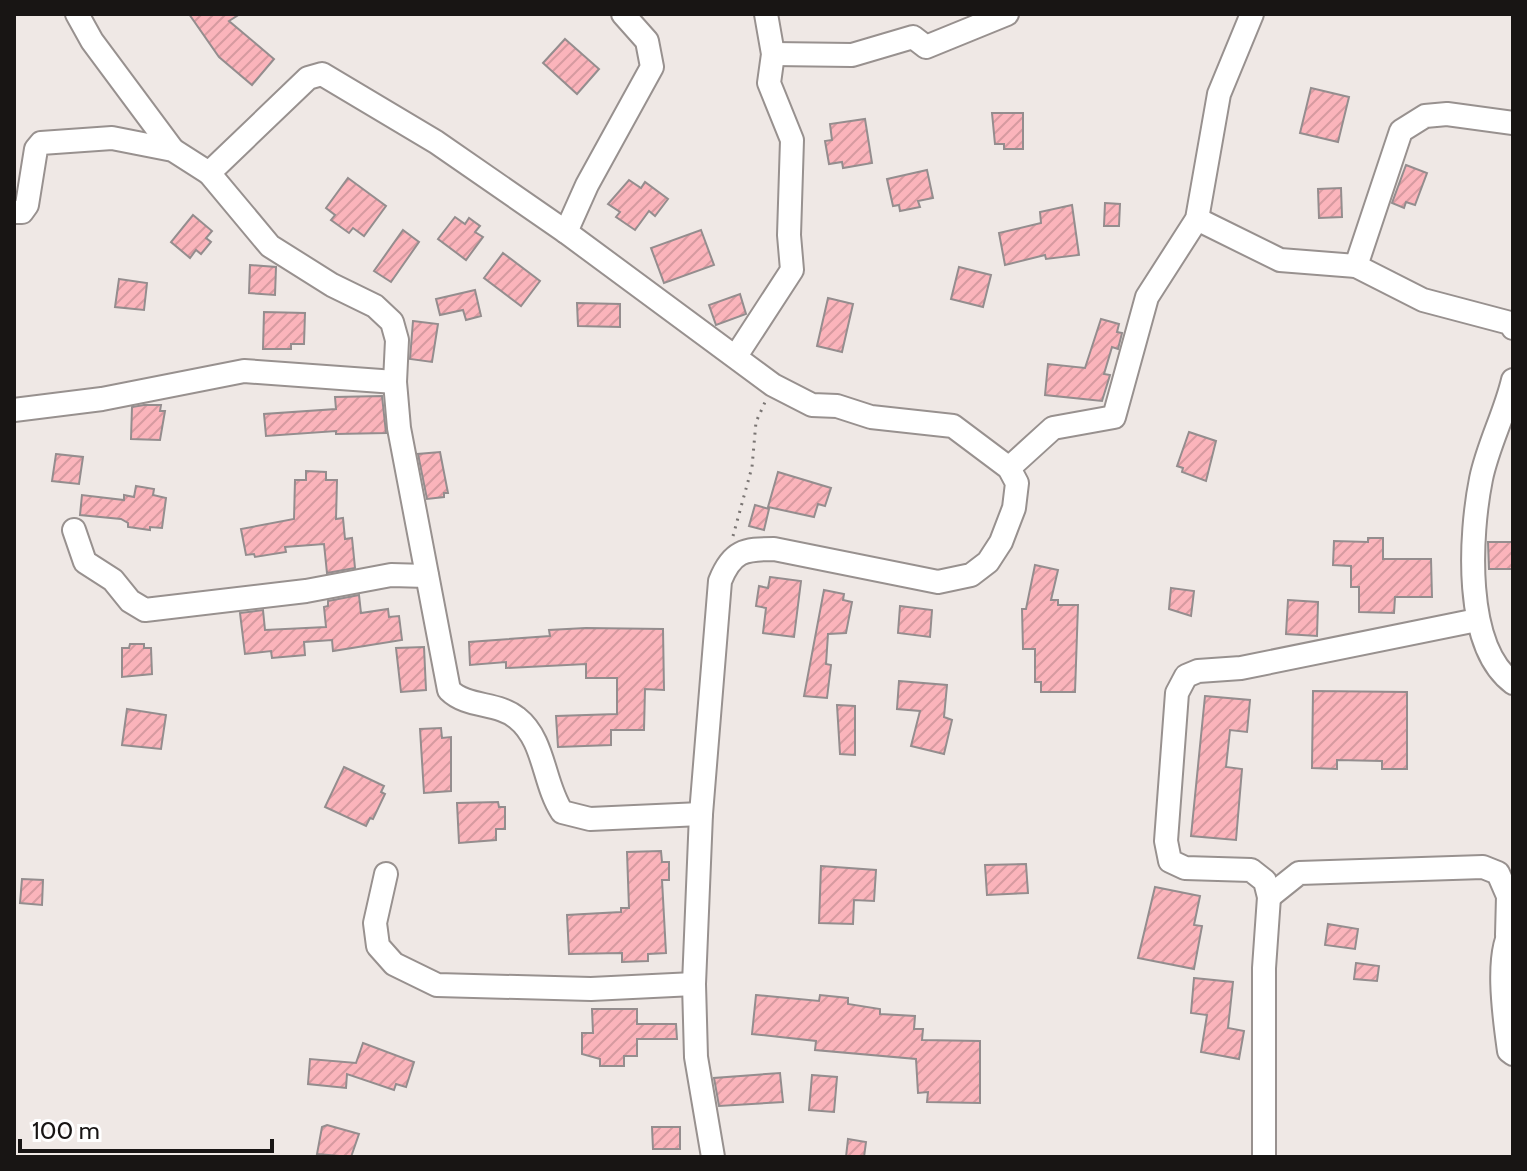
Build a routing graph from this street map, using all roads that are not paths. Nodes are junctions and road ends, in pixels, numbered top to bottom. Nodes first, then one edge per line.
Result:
1 (77, 14) edge
2 (623, 14) edge
3 (766, 14) edge
4 (1007, 14) edge
5 (1252, 14) edge
6 (773, 54) junction
7 (1513, 123) edge
8 (173, 150) junction
9 (209, 173) junction
10 (14, 212) edge
11 (1197, 219) junction
12 (566, 232) junction
13 (1356, 266) junction
14 (1513, 328) edge
15 (736, 356) junction
16 (1513, 380) edge
17 (395, 382) junction
18 (14, 410) edge
19 (1009, 468) junction
20 (74, 530) dead end
21 (427, 576) junction
22 (1477, 620) junction
23 (1513, 683) edge
24 (701, 814) junction
25 (386, 874) dead end
26 (1269, 897) junction
27 (1510, 932) edge
28 (694, 984) junction
29 (1513, 1054) edge
30 (713, 1157) edge
31 (1264, 1157) edge

1 - 8 street
2 - 12 street
3 - 6 street
4 - 6 street
5 - 11 street
6 - 15 street
7 - 13 street
8 - 9 street
8 - 10 street
9 - 12 street
9 - 17 street
11 - 13 street
11 - 19 street
12 - 15 street
13 - 14 street
15 - 19 street
16 - 22 street
17 - 18 street
17 - 21 street
19 - 24 street
20 - 21 street
21 - 24 street
22 - 23 street
22 - 26 street
24 - 28 street
25 - 28 street
26 - 27 street
26 - 31 street
27 - 29 street
28 - 30 street

